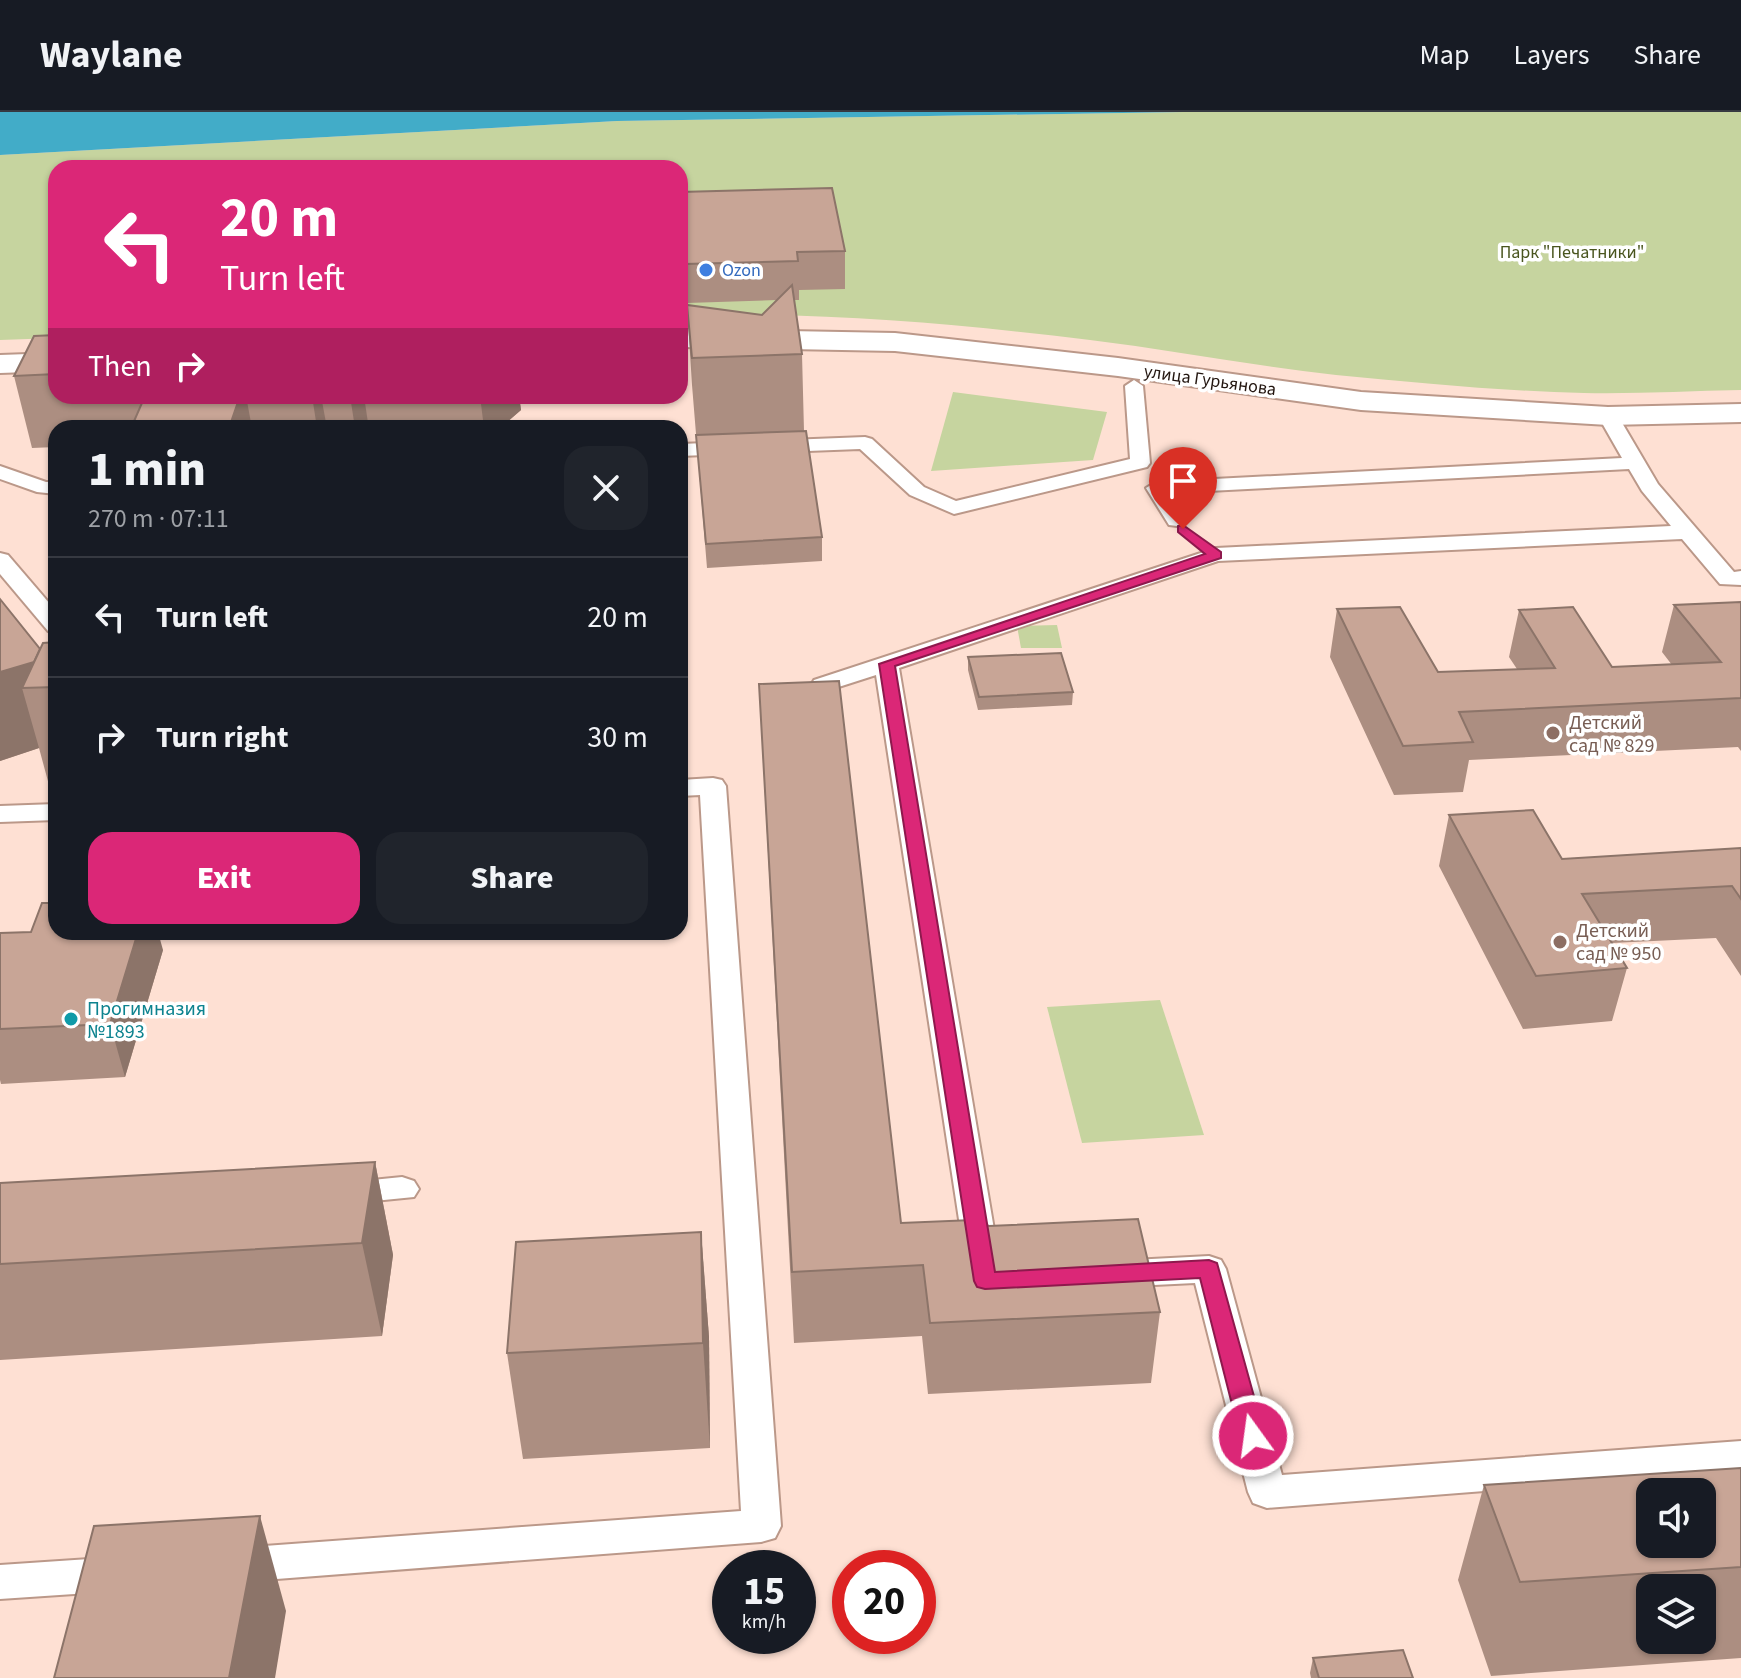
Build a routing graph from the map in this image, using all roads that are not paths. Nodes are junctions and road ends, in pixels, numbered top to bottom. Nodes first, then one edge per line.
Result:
1 (688, 338) edge
2 (48, 362) edge
3 (0, 364) edge
4 (1134, 386) dead end
5 (1741, 413) edge
6 (1608, 416) junction
7 (688, 450) edge
8 (1635, 463) junction
9 (0, 472) edge
10 (48, 488) edge
11 (1688, 532) junction
12 (1216, 555) junction
13 (0, 560) edge
14 (1741, 578) edge
15 (48, 617) edge
16 (886, 664) junction
17 (823, 685) edge
18 (688, 788) edge
19 (48, 812) edge
20 (0, 814) edge
21 (402, 1189) dead end
22 (310, 1193) edge
23 (1075, 1276) edge
24 (1000, 1280) edge
25 (1741, 1456) edge
26 (206, 1567) edge
27 (159, 1571) edge
28 (0, 1582) edge

1 - 6 street, улица Гурьянова
2 - 3 street
4 - 7 lane
5 - 6 street, улица Гурьянова
6 - 8 lane
8 - 11 lane
8 - 12 lane
9 - 10 lane
11 - 12 lane
11 - 14 lane
12 - 16 lane
13 - 15 lane
16 - 17 lane
16 - 24 lane
18 - 26 lane
19 - 20 lane
21 - 22 lane
23 - 25 lane
27 - 28 lane

